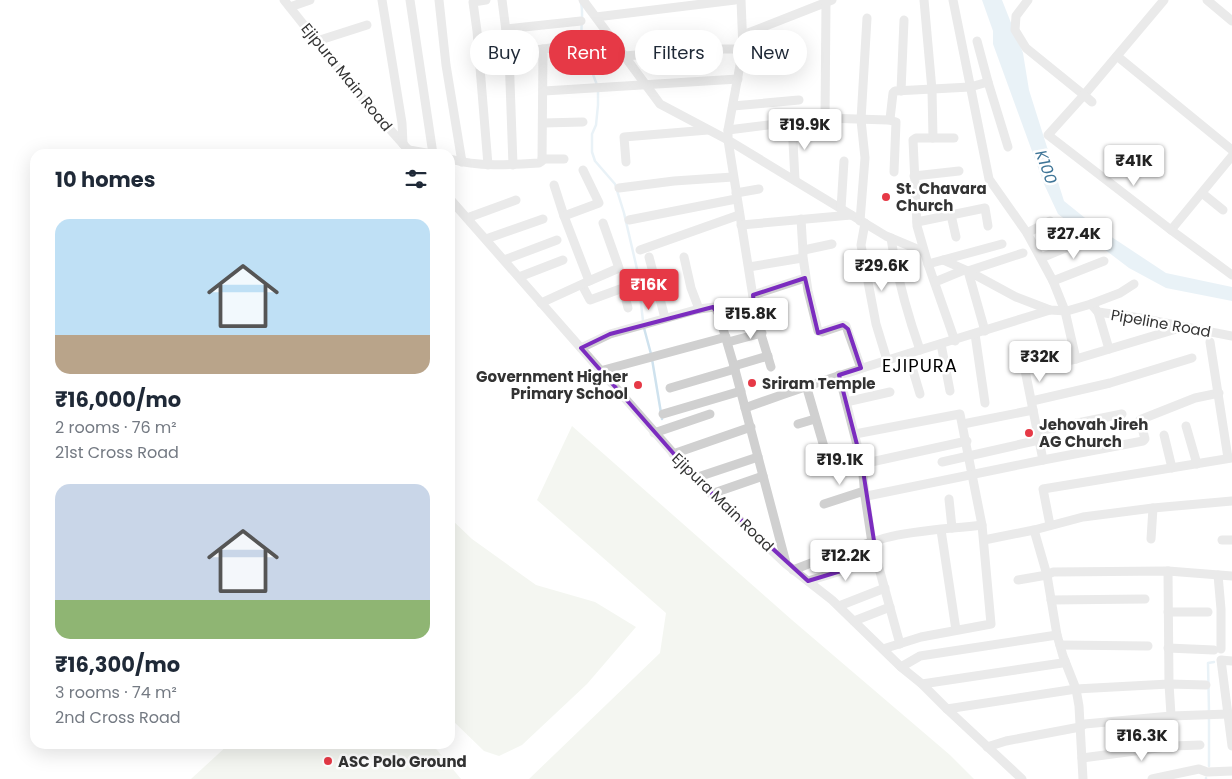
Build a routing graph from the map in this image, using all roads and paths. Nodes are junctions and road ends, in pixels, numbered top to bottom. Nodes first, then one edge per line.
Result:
1 (310, 0) edge
2 (382, 0) edge
3 (410, 0) edge
4 (439, 0) edge
5 (486, 0) edge
6 (502, 0) edge
7 (583, 0) edge
8 (735, 0) edge
9 (741, 0) edge
10 (924, 0) edge
11 (953, 0) edge
12 (1028, 0) edge
13 (1164, 0) edge
14 (1207, 0) edge
15 (829, 1) edge
16 (287, 4) edge
17 (596, 17) junction
18 (867, 18) dead end
19 (904, 20) dead end
20 (581, 21) dead end
21 (1232, 21) edge
22 (367, 25) dead end
23 (506, 29) joint
24 (606, 30) edge
25 (743, 30) edge
26 (756, 30) edge
27 (317, 40) junction
28 (977, 41) dead end
29 (549, 48) edge
30 (543, 49) junction
31 (733, 49) edge
32 (539, 50) edge
33 (625, 56) joint
34 (1118, 56) junction
35 (510, 75) edge
36 (739, 75) edge
37 (738, 79) junction
38 (988, 82) junction
39 (644, 84) junction
40 (970, 87) junction
41 (932, 90) junction
42 (544, 91) junction
43 (901, 91) junction
44 (1084, 96) junction
45 (799, 100) dead end
46 (1092, 102) dead end
47 (733, 106) junction
48 (825, 118) junction
49 (862, 120) junction
50 (889, 120) junction
51 (583, 122) dead end
52 (543, 123) junction
53 (792, 123) junction
54 (708, 130) junction
55 (728, 135) junction
56 (933, 138) junction
57 (954, 138) dead end
58 (1008, 147) dead end
59 (408, 149) edge
60 (431, 149) edge
61 (1232, 150) edge
62 (1232, 156) edge
63 (542, 159) junction
64 (564, 159) dead end
65 (455, 160) edge
66 (844, 161) dead end
67 (462, 162) junction
68 (626, 162) dead end
69 (488, 165) junction
70 (513, 165) junction
71 (584, 170) dead end
72 (959, 171) dead end
73 (894, 172) dead end
74 (914, 176) junction
75 (733, 177) junction
76 (795, 180) junction
77 (554, 185) dead end
78 (619, 188) dead end
79 (760, 189) dead end
80 (1202, 193) junction
81 (736, 196) junction
82 (516, 200) dead end
83 (455, 205) edge
84 (841, 209) junction
85 (1223, 210) dead end
86 (951, 214) junction
87 (739, 215) junction
88 (851, 215) junction
89 (564, 216) junction
90 (467, 218) junction
91 (543, 219) dead end
92 (801, 219) junction
93 (629, 220) dead end
94 (1050, 221) dead end
95 (862, 222) junction
96 (917, 222) junction
97 (603, 223) dead end
98 (741, 225) junction
99 (988, 226) dead end
100 (1171, 230) junction
101 (1027, 233) junction
102 (956, 237) dead end
103 (891, 238) junction
104 (486, 239) junction
105 (557, 240) dead end
106 (832, 244) dead end
107 (1002, 244) dead end
108 (1075, 244) dead end
109 (640, 250) dead end
110 (924, 252) junction
111 (1023, 253) dead end
112 (803, 254) junction
113 (649, 257) dead end
114 (684, 257) dead end
115 (1041, 258) junction
116 (504, 260) junction
117 (564, 260) dead end
118 (943, 260) junction
119 (1104, 261) dead end
120 (928, 264) junction
121 (749, 267) junction
122 (966, 270) junction
123 (1232, 275) edge
124 (519, 277) junction
125 (805, 278) junction
126 (1053, 281) junction
127 (935, 282) junction
128 (586, 283) junction
129 (1134, 284) dead end
130 (753, 295) junction
131 (541, 303) junction
132 (1091, 304) junction
133 (752, 305) junction
134 (628, 308) dead end
135 (699, 309) junction
136 (1050, 310) junction
137 (1065, 311) junction
138 (1098, 312) junction
139 (719, 314) junction
140 (665, 318) junction
141 (1183, 327) junction
142 (985, 331) junction
143 (762, 333) junction
144 (975, 334) junction
145 (1232, 336) edge
146 (727, 340) junction
147 (954, 340) junction
148 (1210, 342) dead end
149 (941, 344) junction
150 (580, 348) junction
151 (1109, 349) junction
152 (920, 350) junction
153 (908, 354) junction
154 (768, 356) junction
155 (1192, 358) dead end
156 (1076, 359) junction
157 (887, 360) junction
158 (735, 367) junction
159 (771, 367) dead end
160 (861, 368) junction
161 (600, 371) junction
162 (839, 375) junction
163 (806, 386) junction
164 (670, 388) dead end
165 (741, 391) junction
166 (890, 392) dead end
167 (950, 392) dead end
168 (1219, 393) junction
169 (920, 394) dead end
170 (846, 402) junction
171 (985, 402) dead end
172 (1032, 405) junction
173 (745, 408) junction
174 (663, 414) dead end
175 (710, 414) dead end
176 (1122, 414) dead end
177 (815, 419) junction
178 (798, 424) dead end
179 (964, 424) junction
180 (1186, 426) dead end
181 (751, 427) junction
182 (654, 433) junction
183 (855, 434) junction
184 (1164, 435) dead end
185 (1038, 436) junction
186 (966, 441) junction
187 (673, 454) junction
188 (969, 456) junction
189 (758, 457) junction
190 (1230, 458) edge
191 (1043, 460) junction
192 (942, 462) dead end
193 (862, 464) junction
194 (1197, 464) junction
195 (1172, 468) junction
196 (831, 471) dead end
197 (972, 475) junction
198 (763, 476) junction
199 (695, 478) junction
200 (865, 493) junction
201 (711, 494) junction
202 (949, 500) dead end
203 (1232, 501) edge
204 (824, 504) dead end
205 (1152, 508) junction
206 (982, 525) junction
207 (1050, 525) junction
208 (952, 528) junction
209 (941, 530) junction
210 (1034, 530) junction
211 (1152, 539) dead end
212 (984, 540) junction
213 (872, 542) junction
214 (877, 560) junction
215 (790, 567) junction
216 (1168, 571) junction
217 (1048, 575) junction
218 (1218, 575) junction
219 (1232, 576) edge
220 (1018, 580) dead end
221 (808, 581) junction
222 (885, 588) junction
223 (1145, 599) dead end
224 (1051, 600) junction
225 (839, 606) junction
226 (890, 607) junction
227 (1168, 612) junction
228 (1208, 612) dead end
229 (854, 621) junction
230 (956, 630) junction
231 (1057, 635) junction
232 (900, 644) junction
233 (1060, 646) junction
234 (1148, 646) dead end
235 (1168, 648) junction
236 (883, 649) junction
237 (1219, 654) junction
238 (1232, 660) edge
239 (1065, 661) junction
240 (901, 667) junction
241 (922, 684) junction
242 (1169, 684) junction
243 (1206, 685) dead end
244 (1076, 689) junction
245 (947, 709) junction
246 (1228, 714) junction
247 (1171, 716) junction
248 (1080, 727) junction
249 (1200, 745) dead end
250 (1173, 746) junction
251 (1232, 746) edge
252 (987, 747) junction
253 (1082, 758) junction
254 (1232, 771) edge
255 (1022, 779) edge
256 (1083, 779) edge
257 (1152, 779) edge

1 - 16 street
2 - 59 street
3 - 60 street
4 - 67 street
5 - 69 street
6 - 23 street
7 - 17 street
8 - 17 street
9 - 25 street
10 - 41 street
11 - 40 street
12 - 44 street
13 - 34 street
14 - 21 street
15 - 26 street
15 - 48 street
16 - 27 street, Ejipura Main Road
17 - 24 street
18 - 49 street
19 - 43 street
20 - 23 street
22 - 27 street
27 - 59 street, Ejipura Main Road
28 - 38 street
29 - 30 street
30 - 32 street
30 - 42 street
31 - 33 street
33 - 39 street
34 - 44 street
34 - 61 street
35 - 70 street
36 - 37 street
37 - 39 street
37 - 47 street
38 - 40 street
38 - 58 street
39 - 42 street
39 - 54 street
40 - 41 street
40 - 101 street
41 - 43 street
41 - 56 street
42 - 52 street
43 - 50 street
44 - 46 street
44 - 100 street
45 - 47 street
47 - 55 street
48 - 49 street
48 - 53 street
49 - 50 street
49 - 95 street
50 - 73 street
51 - 52 street
52 - 63 street
53 - 55 street
53 - 76 street
54 - 55 street
54 - 68 street
55 - 75 street
55 - 76 street
56 - 57 street
56 - 74 street
62 - 80 street
63 - 64 street
63 - 70 street
65 - 67 street
66 - 84 street
67 - 69 street
69 - 70 street
71 - 89 street
72 - 74 street
74 - 96 street
75 - 78 street
75 - 81 street
76 - 84 street
77 - 89 street
79 - 81 street
80 - 85 street
80 - 100 street
81 - 87 street
81 - 93 street
82 - 90 street
83 - 90 street, Ejipura Main Road
84 - 88 street
86 - 96 street
86 - 99 street
86 - 102 street
87 - 98 street
87 - 109 street
88 - 92 street
88 - 95 street
89 - 128 street
90 - 104 street, Ejipura Main Road
91 - 104 street
92 - 98 street
92 - 112 street
94 - 101 street
95 - 103 street
95 - 157 street
96 - 110 street
97 - 128 street
98 - 121 street
100 - 123 street
101 - 115 street
103 - 110 street
103 - 152 street
104 - 116 street, Ejipura Main Road
105 - 116 street
106 - 112 street
107 - 118 street
108 - 115 street
110 - 120 street
111 - 122 street
112 - 121 street
112 - 125 street
113 - 140 street
114 - 135 street
115 - 126 street
116 - 124 street, Ejipura Main Road
117 - 124 street
118 - 120 street
118 - 122 street, Pipeline Road
119 - 126 street
120 - 127 street
121 - 130 street
122 - 127 street
122 - 136 street, Pipeline Road
122 - 142 street
124 - 131 street, Ejipura Main Road
125 - 130 street
125 - 160 street
126 - 137 street
127 - 147 street
128 - 131 street
128 - 134 street
129 - 132 street
130 - 133 street
131 - 150 street, Ejipura Main Road
132 - 137 street, Pipeline Road
132 - 138 street, Pipeline Road
133 - 139 street
133 - 143 street
135 - 139 street
135 - 140 street
136 - 137 street, Pipeline Road
136 - 142 street
137 - 156 street
138 - 141 street, Pipeline Road
138 - 151 street
139 - 146 street
140 - 150 street
141 - 145 street, Pipeline Road
141 - 151 street
142 - 144 street
143 - 146 street
143 - 154 street
144 - 147 street
144 - 171 street
146 - 158 street
146 - 161 street
147 - 149 street
148 - 168 street
149 - 152 street
149 - 167 street
150 - 161 street, Ejipura Main Road
151 - 156 street
152 - 153 street
153 - 157 street
153 - 169 street
154 - 158 street
154 - 159 street
155 - 172 street
156 - 172 street
157 - 160 street
158 - 164 street
158 - 165 street
160 - 162 street
161 - 182 street, Ejipura Main Road
162 - 163 street
162 - 170 street
163 - 173 street
163 - 177 street
165 - 173 street
165 - 174 street
166 - 170 street
168 - 190 street
168 - 191 street
170 - 183 street
172 - 179 street
172 - 185 street
173 - 181 street
175 - 182 street
176 - 185 street
177 - 178 street
177 - 196 street
179 - 183 street
179 - 186 street
180 - 194 street
181 - 187 street
181 - 189 street
182 - 187 street, Ejipura Main Road
183 - 193 street
184 - 195 street
185 - 188 street
185 - 191 street
186 - 188 street
186 - 193 street
187 - 199 street, Ejipura Main Road
188 - 192 street
188 - 197 street
189 - 198 street
189 - 199 street
190 - 194 street
191 - 197 street
193 - 200 street
194 - 195 street
195 - 207 street
197 - 200 street
197 - 206 street
198 - 201 street
198 - 215 street
199 - 201 street, Ejipura Main Road
200 - 204 street
200 - 213 street
201 - 215 street, Ejipura Main Road
202 - 208 street
203 - 205 street
205 - 207 street
205 - 211 street
206 - 208 street
206 - 212 street
207 - 210 street
208 - 209 street
209 - 213 street
209 - 230 street
210 - 212 street
210 - 217 street
212 - 230 street
213 - 214 street
213 - 215 street
214 - 221 street
214 - 222 street
215 - 221 street, Ejipura Main Road
216 - 217 street
216 - 218 street
216 - 227 street
217 - 220 street
217 - 224 street
218 - 219 street
218 - 237 street
221 - 225 street, Ejipura Main Road
222 - 225 street
222 - 226 street
223 - 224 street
224 - 231 street
225 - 229 street, Ejipura Main Road
226 - 229 street
226 - 232 street
227 - 228 street
227 - 235 street
229 - 236 street, Ejipura Main Road
230 - 232 street
231 - 233 street
231 - 240 street
232 - 236 street
233 - 234 street
233 - 239 street
235 - 237 street
235 - 242 street
236 - 240 street, Ejipura Main Road
237 - 238 street
237 - 246 street
239 - 241 street
239 - 244 street
240 - 241 street, Ejipura Main Road
241 - 245 street, Ejipura Main Road
242 - 243 street
242 - 244 street
242 - 247 street
244 - 245 street
244 - 248 street
245 - 252 street, Ejipura Main Road
246 - 247 street
246 - 251 street
247 - 248 street
247 - 250 street
248 - 252 street
248 - 253 street
249 - 250 street
250 - 253 street
252 - 255 street, Ejipura Main Road
253 - 256 street
254 - 257 street

